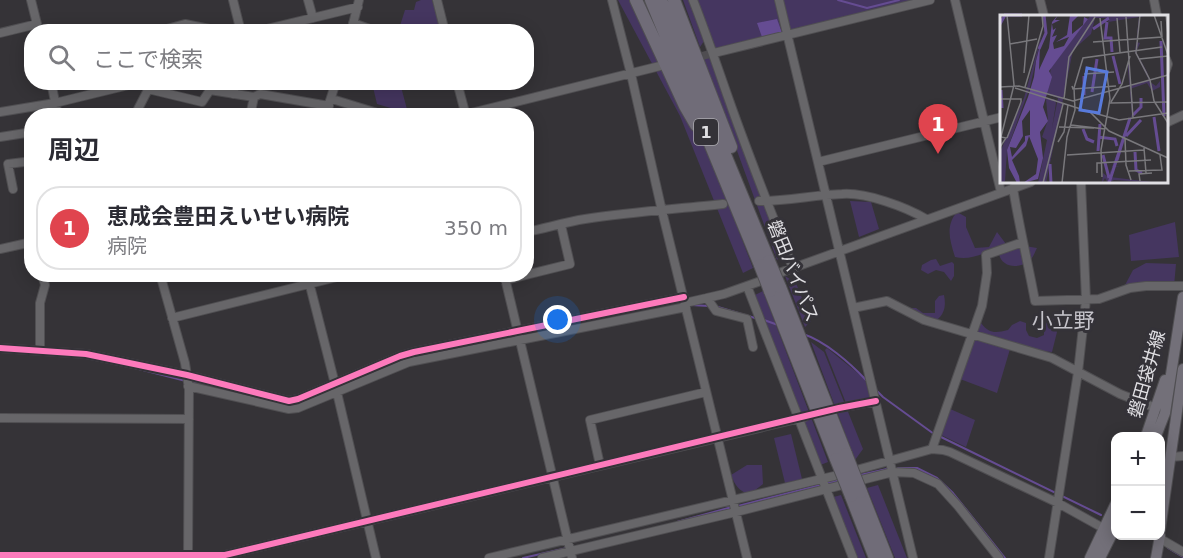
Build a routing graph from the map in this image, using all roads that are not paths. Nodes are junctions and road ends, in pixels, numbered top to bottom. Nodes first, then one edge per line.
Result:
1 (31, 0) edge
2 (233, 0) edge
3 (308, 0) edge
4 (437, 0) edge
5 (612, 0) edge
6 (636, 0) edge
7 (651, 0) edge
8 (661, 0) edge
9 (675, 0) edge
10 (693, 0) edge
11 (778, 0) edge
12 (930, 0) edge
13 (955, 0) edge
14 (1040, 0) edge
15 (1154, 0) edge
16 (358, 4) edge
17 (1044, 15) edge
18 (1157, 15) edge
19 (313, 18) junction
20 (37, 24) edge
21 (239, 24) edge
22 (288, 24) edge
23 (353, 24) edge
24 (443, 24) edge
25 (24, 30) edge
26 (0, 33) edge
27 (787, 36) junction
28 (714, 53) junction
29 (660, 66) dead end
30 (631, 74) junction
31 (53, 90) edge
32 (121, 90) edge
33 (145, 90) edge
34 (163, 90) edge
35 (210, 90) edge
36 (210, 90) edge
37 (235, 90) edge
38 (334, 90) edge
39 (458, 90) edge
40 (234, 94) junction
41 (254, 97) junction
42 (330, 102) junction
43 (55, 103) junction
44 (24, 108) edge
45 (24, 108) edge
46 (56, 108) edge
47 (138, 108) edge
48 (252, 108) edge
49 (328, 108) edge
50 (354, 108) edge
51 (462, 108) edge
52 (492, 108) edge
53 (0, 112) edge
54 (1183, 116) edge
55 (1000, 117) edge
56 (984, 121) junction
57 (1168, 123) edge
58 (24, 133) edge
59 (0, 137) edge
60 (24, 162) edge
61 (818, 162) junction
62 (721, 170) junction
63 (1028, 183) edge
64 (1081, 183) edge
65 (1013, 188) junction
66 (13, 189) dead end
67 (1001, 192) junction
68 (826, 195) junction
69 (763, 201) junction
70 (746, 202) junction
71 (723, 204) dead end
72 (662, 211) junction
73 (926, 219) junction
74 (561, 225) junction
75 (534, 230) edge
76 (1023, 242) junction
77 (24, 244) edge
78 (0, 249) edge
79 (839, 251) junction
80 (764, 263) junction
81 (793, 268) junction
82 (534, 271) edge
83 (782, 272) dead end
84 (44, 282) edge
85 (162, 282) edge
86 (318, 282) edge
87 (505, 282) edge
88 (758, 282) dead end
89 (310, 284) junction
90 (747, 286) junction
91 (1183, 286) edge
92 (1183, 297) edge
93 (707, 298) junction
94 (1086, 300) junction
95 (685, 302) junction
96 (853, 308) junction
97 (172, 318) junction
98 (1179, 320) junction
99 (972, 333) junction
100 (518, 335) junction
101 (753, 347) dead end
102 (0, 348) edge
103 (40, 351) junction
104 (1183, 369) edge
105 (1078, 372) junction
106 (187, 375) junction
107 (188, 386) junction
108 (336, 388) junction
109 (706, 392) junction
110 (876, 401) junction
111 (839, 408) dead end
112 (1156, 408) junction
113 (0, 418) edge
114 (802, 418) junction
115 (189, 419) junction
116 (1147, 432) edge
117 (1158, 432) edge
118 (717, 437) junction
119 (932, 449) junction
120 (1183, 456) edge
121 (1171, 457) junction
122 (891, 462) junction
123 (600, 465) junction
124 (860, 469) dead end
125 (893, 472) junction
126 (834, 476) dead end
127 (553, 478) junction
128 (822, 478) junction
129 (1165, 487) edge
130 (826, 490) junction
131 (856, 494) junction
132 (733, 499) junction
133 (1058, 503) junction
134 (736, 512) junction
135 (1111, 513) edge
136 (367, 522) junction
137 (1103, 528) junction
138 (1111, 536) edge
139 (1165, 538) edge
140 (568, 539) junction
141 (1159, 540) edge
142 (256, 548) junction
143 (1183, 552) edge
144 (0, 555) edge
145 (571, 555) edge
146 (120, 556) edge
147 (188, 556) edge
148 (258, 558) edge
149 (376, 558) edge
150 (489, 558) edge
151 (542, 558) edge
152 (747, 558) edge
153 (853, 558) edge
154 (875, 558) edge
155 (887, 558) edge
156 (913, 558) edge
157 (999, 558) edge
158 (1049, 558) edge
159 (1090, 558) edge
160 (1100, 558) edge
161 (1156, 558) edge

1 - 20 street
2 - 21 street
3 - 19 street
4 - 24 street
5 - 30 street
6 - 62 highway
7 - 62 highway, 磐田バイパス / 1
8 - 70 highway, 磐田バイパス / 1
9 - 70 highway
10 - 28 street
11 - 27 street
12 - 27 street
13 - 56 street
14 - 17 street
15 - 18 street
16 - 19 street
16 - 23 street
19 - 22 street
25 - 26 street
27 - 28 street
27 - 61 street
28 - 69 street
29 - 30 street
30 - 52 street
30 - 72 street
31 - 43 street
32 - 43 street
33 - 47 street
34 - 36 street
35 - 40 street
37 - 40 street
38 - 42 street
39 - 51 street
40 - 41 street
41 - 42 street
41 - 48 street
42 - 49 street
42 - 50 street
43 - 44 street
43 - 46 street
45 - 53 street
54 - 57 street
55 - 56 street
56 - 61 street
56 - 67 street
58 - 59 street
60 - 66 street
61 - 68 street
62 - 80 highway, 磐田バイパス / 1
63 - 65 street
64 - 94 street
65 - 67 street
65 - 76 street
67 - 73 street
68 - 69 street
68 - 73 street
68 - 79 street
69 - 81 street
70 - 80 highway, 磐田バイパス / 1
71 - 72 street
72 - 74 street
72 - 95 street
73 - 79 street
74 - 75 street
74 - 82 street
76 - 94 street
76 - 99 street
77 - 78 street
79 - 81 street
79 - 96 street
80 - 131 highway, 磐田バイパス / 1, bridge
81 - 83 street
84 - 103 street
85 - 97 street
86 - 89 street
87 - 100 street
88 - 90 street
89 - 97 street
89 - 108 street
90 - 93 street
90 - 114 street
91 - 94 street
92 - 98 main road, 磐田袋井線
93 - 95 street
93 - 101 street
94 - 105 street
95 - 100 street
95 - 109 street
96 - 99 street
96 - 110 street
97 - 106 street
98 - 112 main road, 磐田袋井線
98 - 117 main road, 磐田袋井線
99 - 105 street
99 - 119 street
100 - 108 street
100 - 127 street
102 - 103 street
103 - 106 street
104 - 121 main road
105 - 112 street
105 - 133 street
106 - 107 street
106 - 108 street
107 - 108 street
107 - 115 street
108 - 136 street
109 - 118 street
109 - 123 street
110 - 111 street
110 - 122 street
112 - 116 main road, 磐田袋井線
113 - 115 street
114 - 118 street
114 - 128 street
115 - 147 street
118 - 123 street
118 - 132 street
119 - 122 street
119 - 133 street
120 - 121 street
121 - 129 main road
122 - 124 street
122 - 125 street
123 - 127 street
125 - 130 street
125 - 156 street
125 - 157 street
126 - 128 street
127 - 136 street
127 - 140 street
128 - 130 street
128 - 132 street
130 - 134 street
130 - 153 street
131 - 154 highway, 磐田バイパス / 1
131 - 155 highway, 磐田バイパス / 1
132 - 134 street
132 - 140 street
133 - 137 street
133 - 158 street
134 - 145 street
134 - 152 street
135 - 137 main road
136 - 142 street
136 - 149 street
137 - 159 main road
138 - 160 main road
139 - 143 street
140 - 145 street
140 - 150 street
141 - 161 main road
142 - 147 street
142 - 148 street
144 - 146 street
145 - 151 street
146 - 147 street

